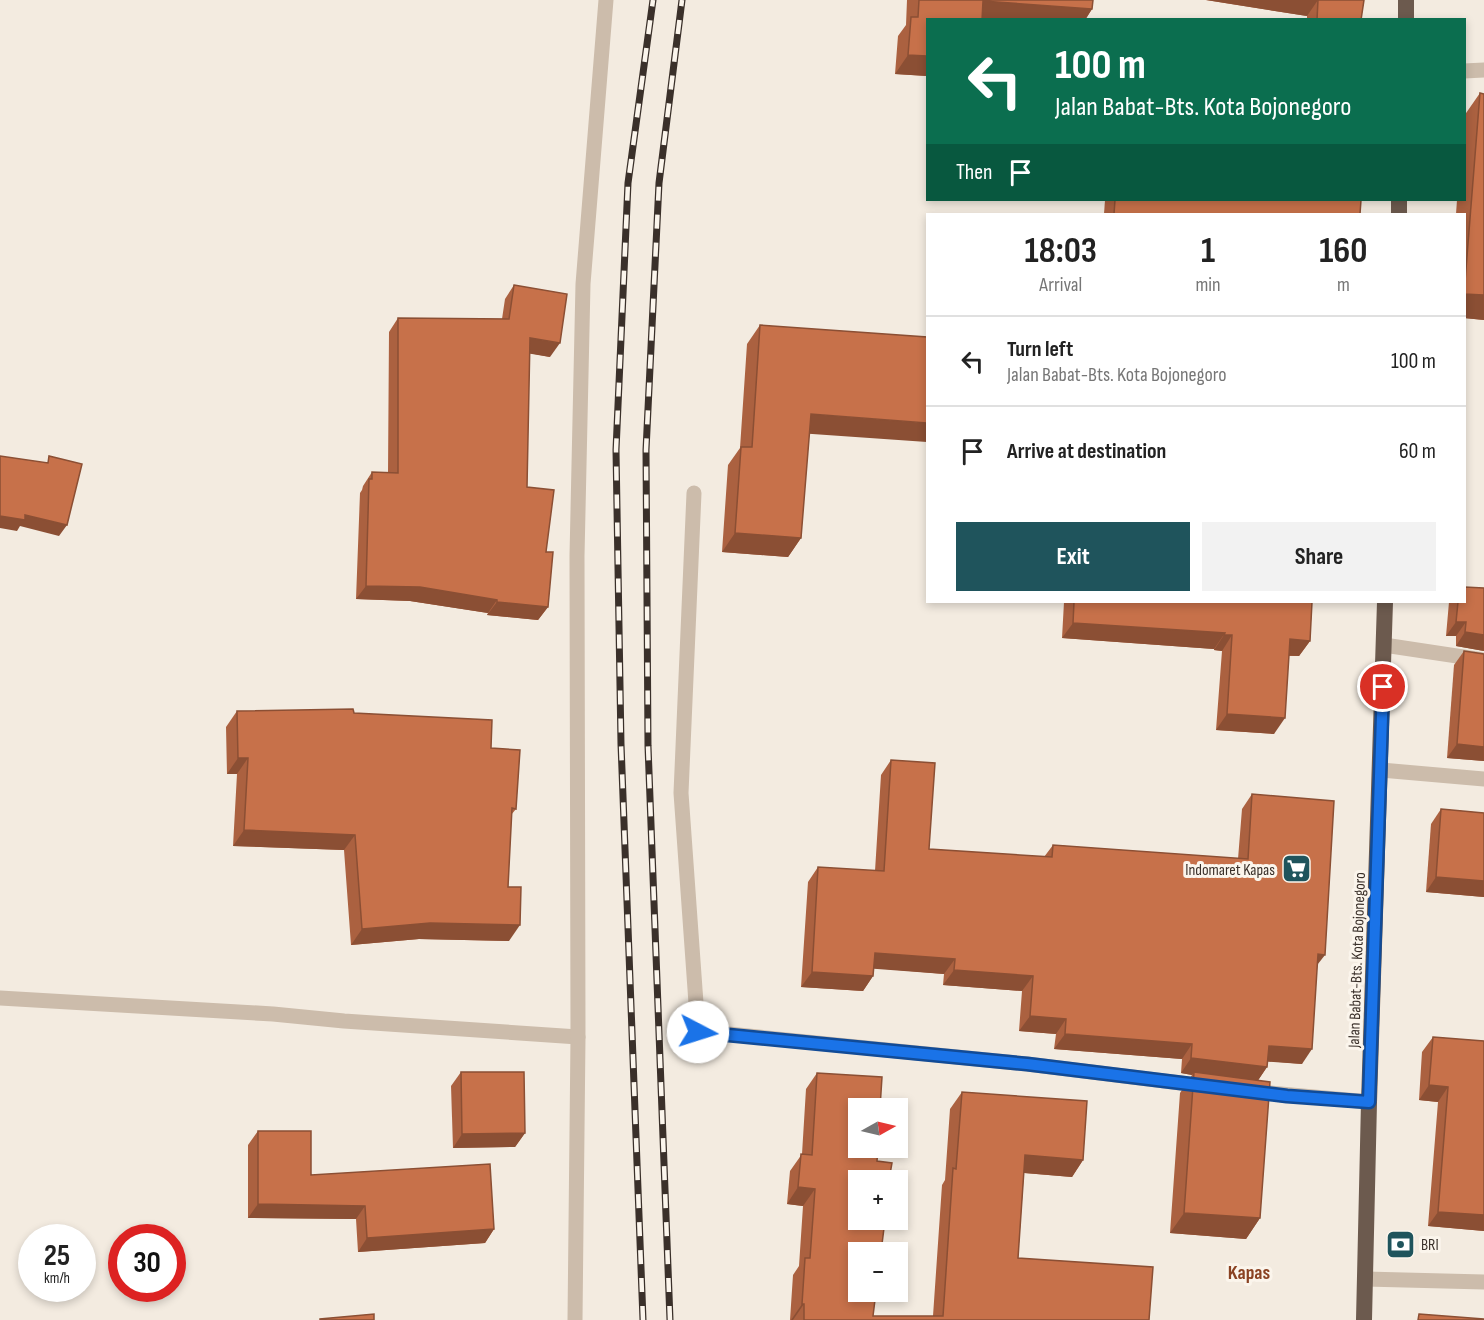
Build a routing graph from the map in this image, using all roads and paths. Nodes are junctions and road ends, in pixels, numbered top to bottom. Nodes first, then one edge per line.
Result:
1 (606, 0) edge
2 (1406, 0) edge
3 (1406, 18) edge
4 (1484, 70) edge
5 (1466, 71) edge
6 (694, 493) dead end
7 (1385, 603) edge
8 (1384, 645) junction
9 (1484, 660) edge
10 (1381, 770) junction
11 (1484, 778) edge
12 (0, 998) edge
13 (578, 1037) junction
14 (1216, 1087) edge
15 (1239, 1090) edge
16 (1369, 1102) junction
17 (1365, 1279) junction
18 (1484, 1282) edge
19 (575, 1320) edge
20 (1364, 1320) edge

1 - 13 street
2 - 3 highway
4 - 5 street
6 - 14 street
7 - 8 highway, Jalan Babat-Bts. Kota Bojonegoro
8 - 9 street
8 - 10 highway, Jalan Babat-Bts. Kota Bojonegoro
10 - 11 street
10 - 16 highway, Jalan Babat-Bts. Kota Bojonegoro
12 - 13 street
13 - 19 street
15 - 16 street
16 - 17 highway, Jalan Babat-Bts. Kota Bojonegoro
17 - 18 street
17 - 20 highway, Jalan Babat-Bts. Kota Bojonegoro

